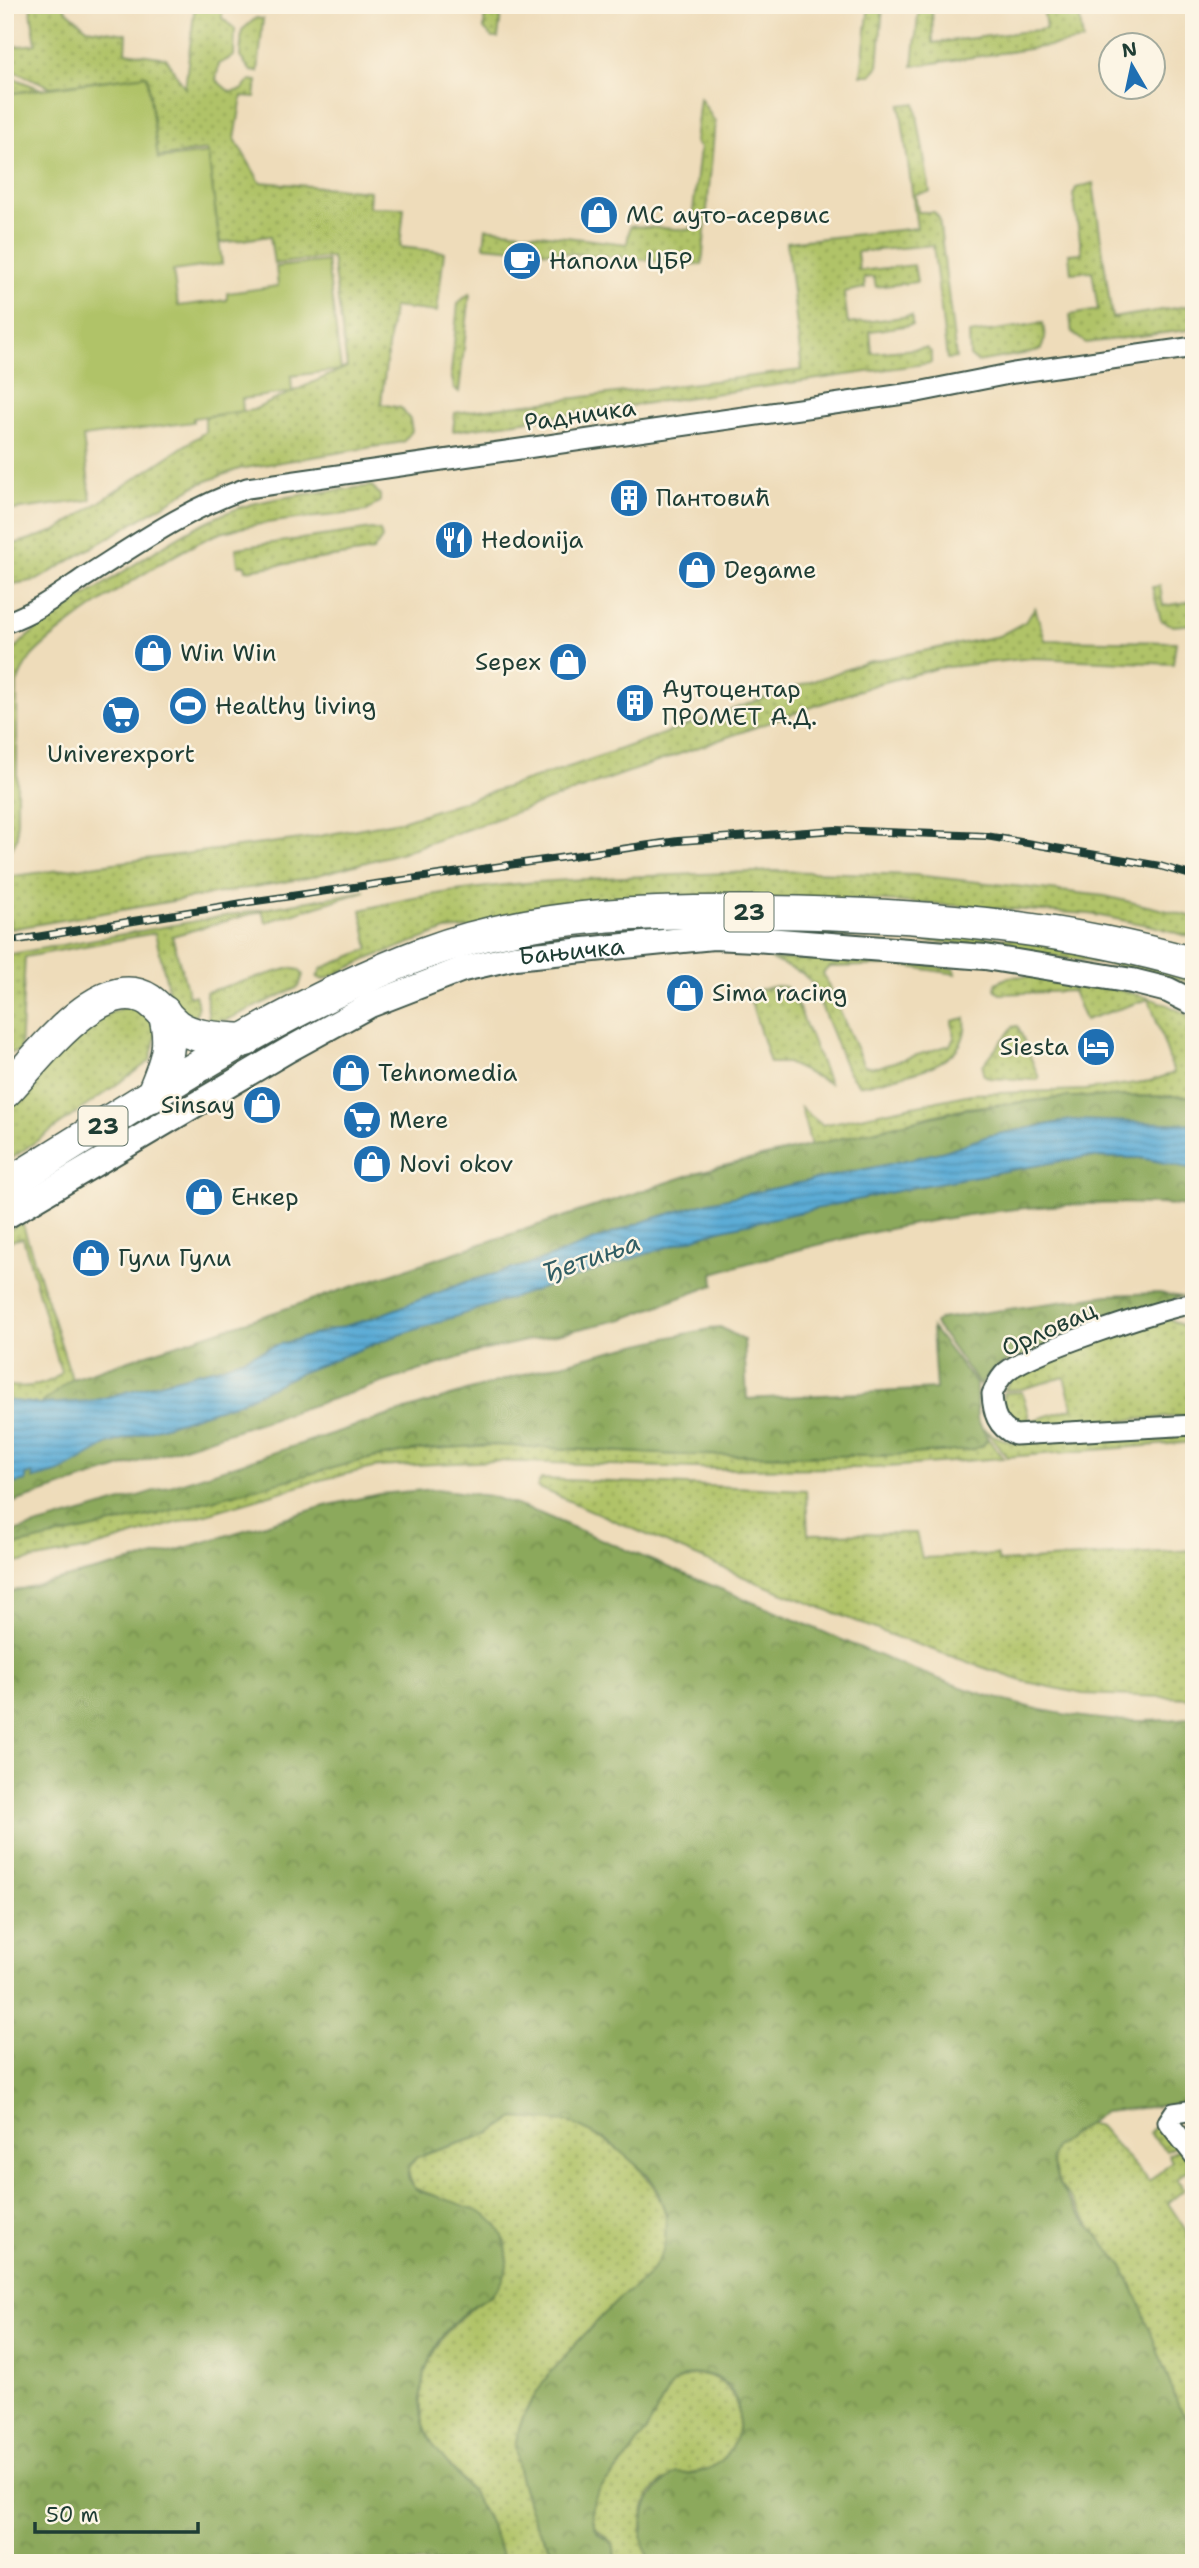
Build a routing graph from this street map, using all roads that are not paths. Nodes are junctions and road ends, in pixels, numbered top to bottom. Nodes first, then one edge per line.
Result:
1 (1194, 347) edge
2 (5, 623) edge
3 (1194, 964) edge
4 (1194, 1003) edge
5 (164, 1012) junction
6 (246, 1040) junction
7 (37, 1059) junction
8 (5, 1062) edge
9 (5, 1092) edge
10 (152, 1096) junction
11 (5, 1186) edge
12 (5, 1217) edge
13 (1194, 1303) edge
14 (1194, 1425) edge
15 (1194, 2110) edge
16 (1194, 2155) edge

1 - 2 street, Радничка
3 - 6 main road, 23
4 - 12 street, Бањичка
5 - 6 main road
5 - 7 main road
5 - 10 main road
6 - 10 main road, 23
7 - 8 main road
7 - 9 main road
10 - 11 main road, 23
13 - 14 street, Орловац
15 - 16 street

